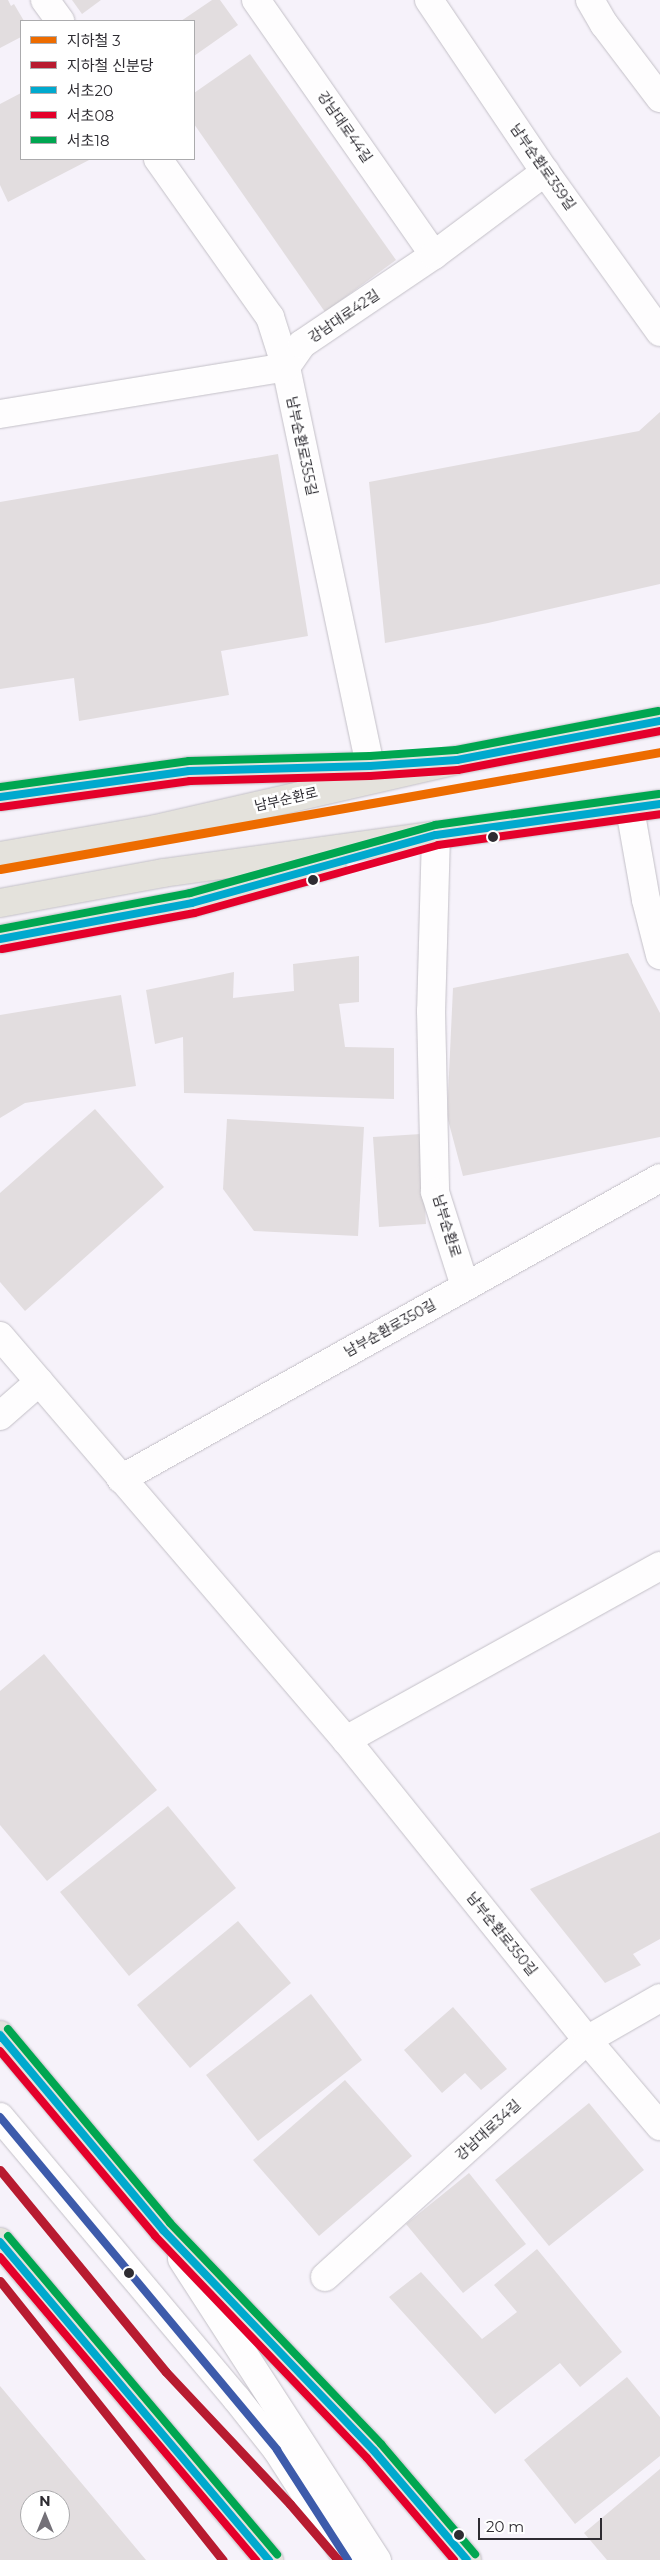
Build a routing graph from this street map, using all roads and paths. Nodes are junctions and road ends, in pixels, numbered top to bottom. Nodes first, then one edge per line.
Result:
1 (44, 0) edge
2 (256, 0) edge
3 (429, 0) edge
4 (590, 0) edge
5 (59, 20) edge
6 (660, 98) edge
7 (159, 160) edge
8 (546, 172) junction
9 (434, 254) junction
10 (660, 332) edge
11 (286, 367) junction
12 (0, 414) edge
13 (660, 721) edge
14 (457, 760) junction
15 (370, 766) junction
16 (0, 797) edge
17 (660, 804) edge
18 (630, 810) junction
19 (436, 835) junction
20 (0, 856) edge
21 (0, 903) edge
22 (0, 939) edge
23 (660, 955) edge
24 (660, 1178) edge
25 (465, 1286) junction
26 (0, 1336) edge
27 (39, 1382) junction
28 (0, 1416) edge
29 (121, 1479) junction
30 (660, 1566) edge
31 (346, 1740) junction
32 (660, 1998) edge
33 (0, 2034) edge
34 (587, 2040) junction
35 (0, 2117) edge
36 (660, 2126) edge
37 (162, 2230) junction
38 (0, 2242) edge
39 (326, 2277) dead end
40 (258, 2556) edge
41 (348, 2560) edge
42 (377, 2560) edge
43 (467, 2560) edge

1 - 5 street
2 - 9 street, 강남대로44길
3 - 8 street, 남부순환로359길
4 - 6 street
7 - 11 street, 남부순환로355길
8 - 9 street, 강남대로42길
8 - 10 street, 남부순환로359길
9 - 11 street, 강남대로42길
11 - 12 street
11 - 15 street, 남부순환로355길
13 - 14 main road, 남부순환로
14 - 15 main road
14 - 20 main road, 남부순환로
15 - 16 main road
17 - 18 main road
18 - 19 main road
18 - 23 street
19 - 21 main road
19 - 22 main road
19 - 25 street, 남부순환로
24 - 25 street, 남부순환로350길
25 - 29 street, 남부순환로350길
26 - 27 street, 남부순환로350길
27 - 28 street
27 - 29 street, 남부순환로350길
29 - 31 street, 남부순환로350길
30 - 31 street
31 - 34 street, 남부순환로350길
32 - 34 street, 강남대로34길
33 - 37 main road
34 - 36 street, 남부순환로350길
34 - 39 street, 강남대로34길
35 - 41 street
37 - 42 street
37 - 43 main road
38 - 40 main road

